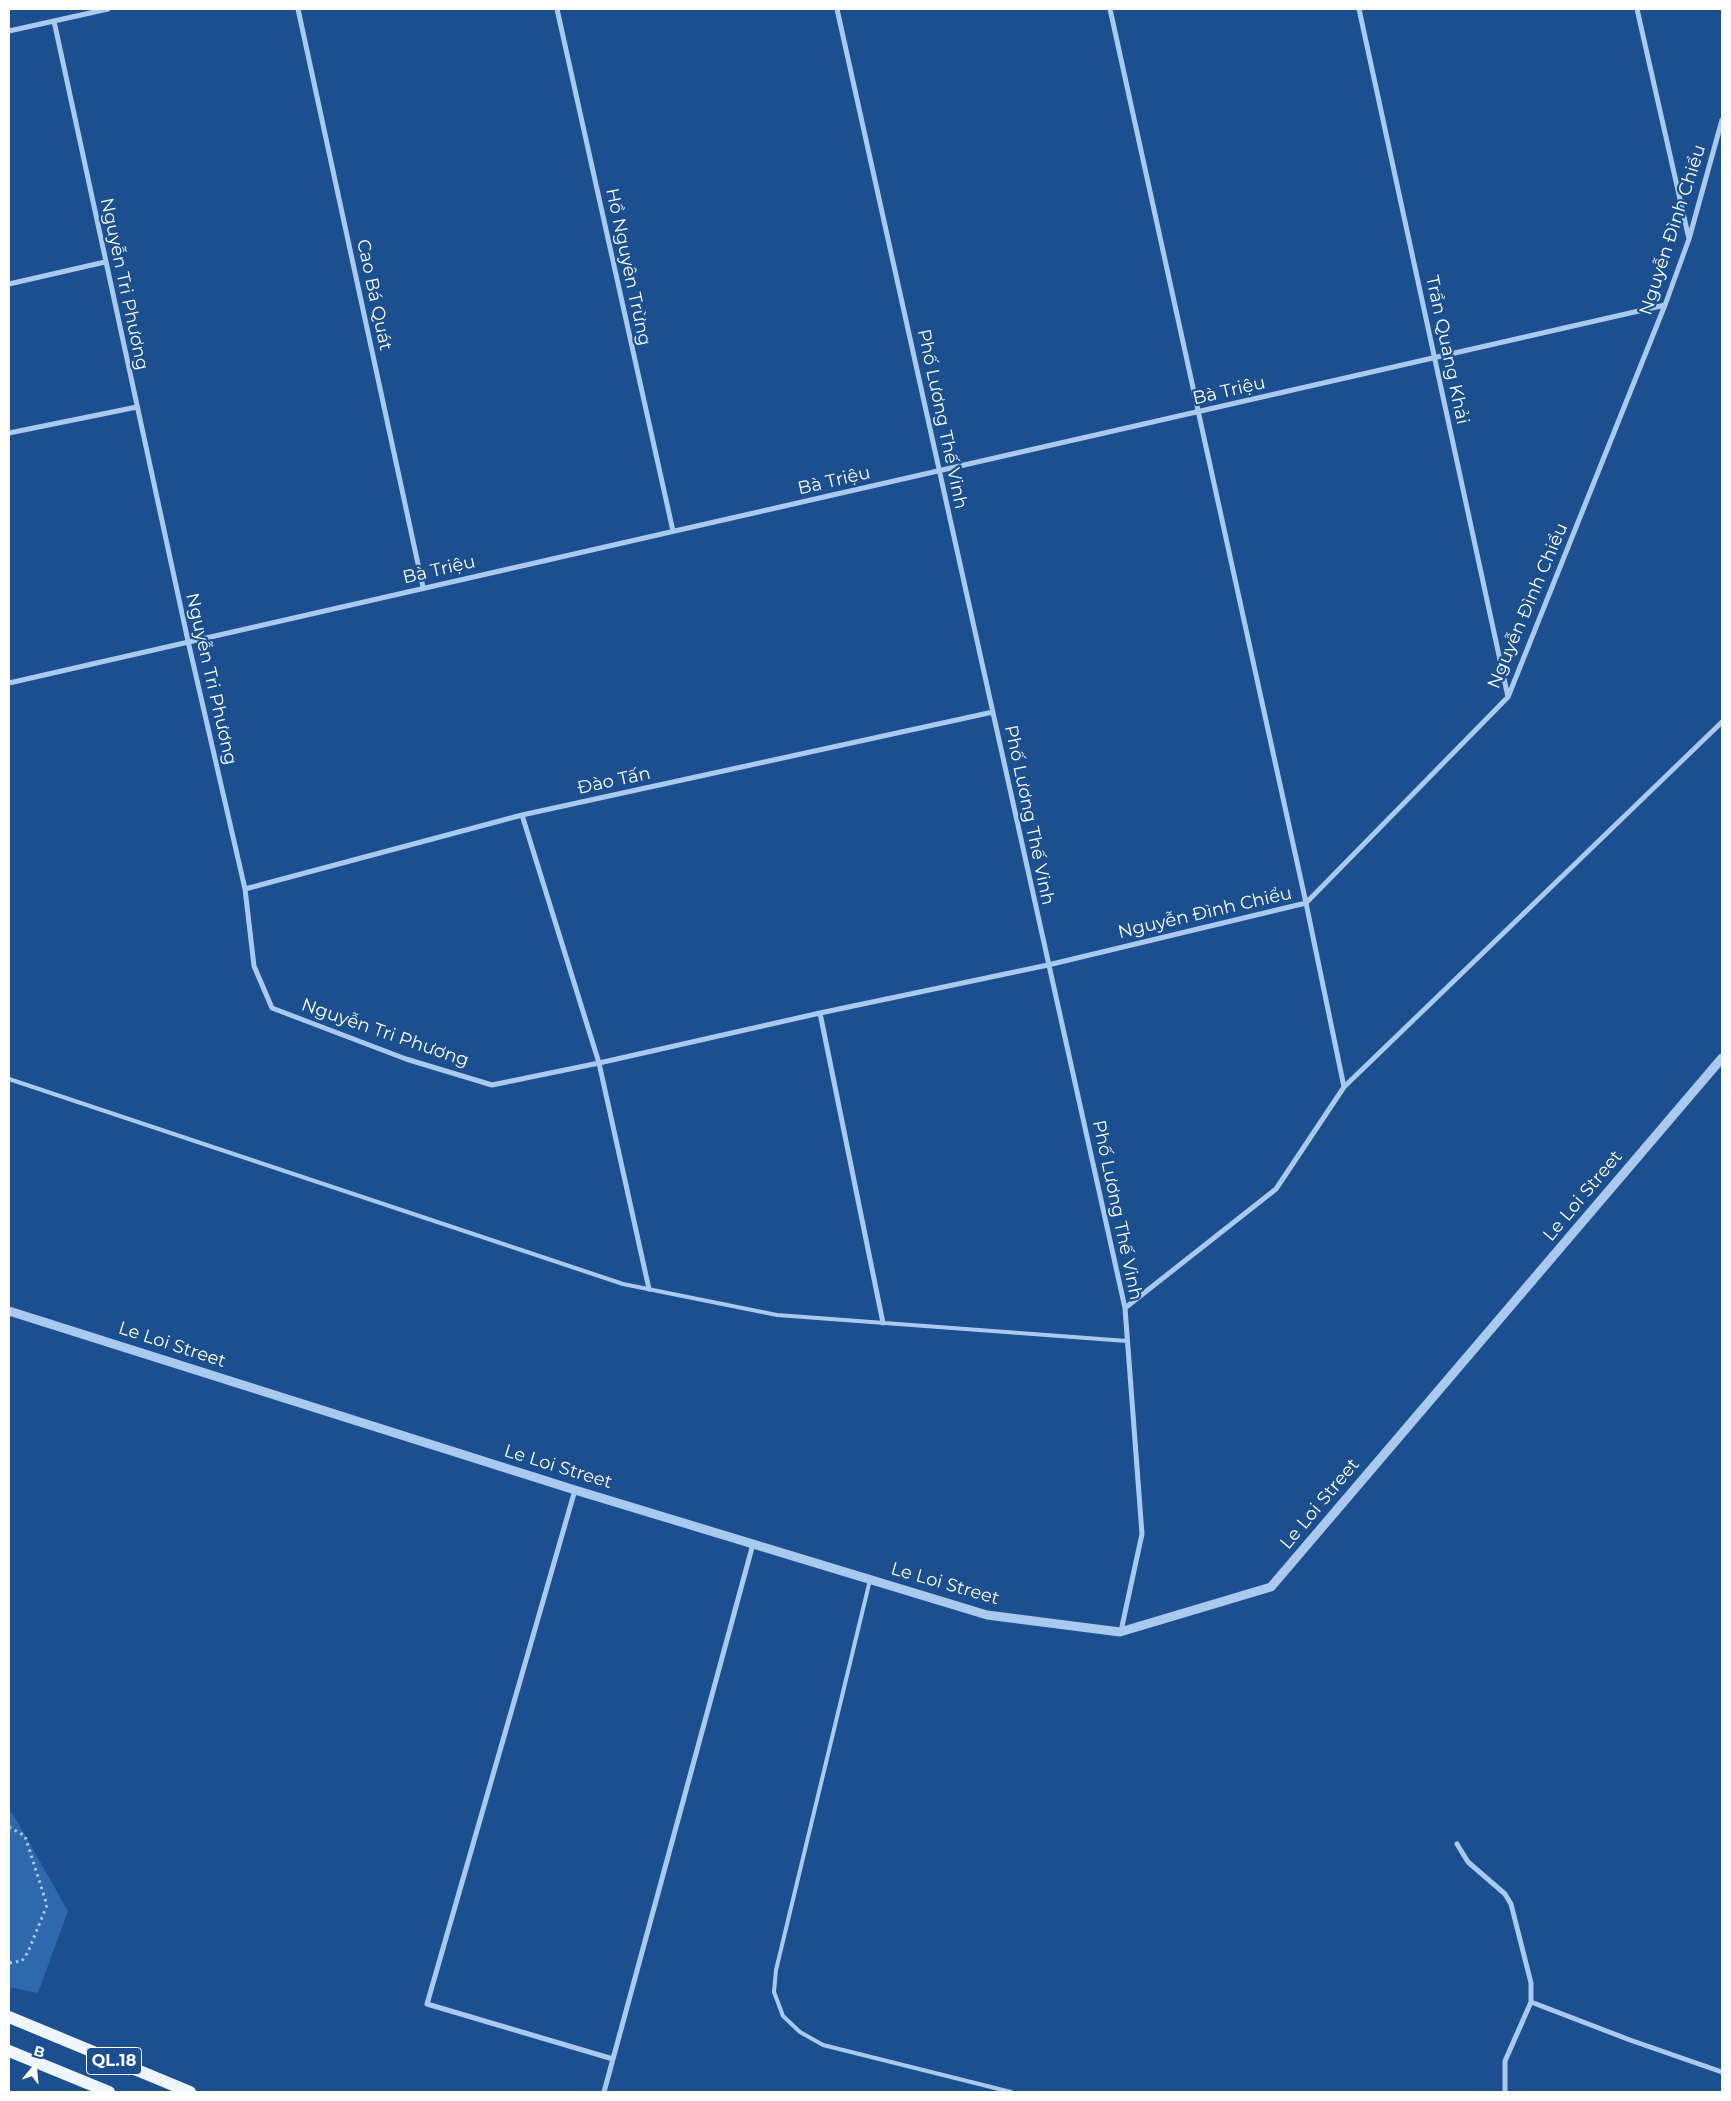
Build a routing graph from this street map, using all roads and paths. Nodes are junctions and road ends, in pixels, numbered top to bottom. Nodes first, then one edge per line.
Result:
1 (108, 9) edge
2 (298, 9) edge
3 (557, 9) edge
4 (837, 9) edge
5 (1110, 9) edge
6 (1359, 9) edge
7 (1637, 9) edge
8 (54, 21) junction
9 (9, 31) edge
10 (1722, 120) edge
11 (1689, 239) junction
12 (106, 262) junction
13 (9, 284) edge
14 (1665, 305) junction
15 (1434, 358) junction
16 (137, 407) junction
17 (1198, 412) junction
18 (9, 433) edge
19 (940, 471) junction
20 (673, 531) junction
21 (423, 588) junction
22 (188, 641) junction
23 (9, 683) edge
24 (1508, 697) junction
25 (993, 712) junction
26 (1722, 722) edge
27 (522, 815) junction
28 (245, 889) junction
29 (1306, 903) junction
30 (1048, 964) junction
31 (820, 1013) junction
32 (1722, 1058) edge
33 (599, 1063) junction
34 (9, 1079) edge
35 (1344, 1087) junction
36 (650, 1289) junction
37 (1125, 1308) junction
38 (9, 1311) edge
39 (882, 1323) junction
40 (1127, 1341) junction
41 (575, 1490) junction
42 (753, 1544) junction
43 (870, 1580) junction
44 (1120, 1632) junction
45 (9, 1827) edge
46 (1457, 1844) dead end
47 (9, 1963) edge
48 (1531, 2002) junction
49 (9, 2017) edge
50 (9, 2051) edge
51 (613, 2059) junction
52 (1722, 2072) edge
53 (109, 2092) edge
54 (190, 2092) edge
55 (604, 2092) edge
56 (1011, 2092) edge
57 (1506, 2092) edge

1 - 8 street
2 - 21 street, Cao Bá Quát
3 - 20 street, Hồ Nguyên Trừng
4 - 19 street, Phố Lương Thế Vinh
5 - 17 street
6 - 15 street, Trần Quang Khải
7 - 11 street
8 - 9 street
8 - 12 street, Nguyễn Tri Phương
10 - 11 street, Nguyễn Đình Chiểu
11 - 14 street, Nguyễn Đình Chiểu
12 - 13 street
12 - 16 street, Nguyễn Tri Phương
14 - 15 street, Bà Triệu
14 - 24 street, Nguyễn Đình Chiểu
15 - 17 street, Bà Triệu
15 - 24 street, Trần Quang Khải
16 - 18 street
16 - 22 street, Nguyễn Tri Phương
17 - 19 street, Bà Triệu
17 - 29 street
19 - 20 street, Bà Triệu
19 - 25 street, Phố Lương Thế Vinh
20 - 21 street, Bà Triệu
21 - 22 street, Bà Triệu
22 - 23 street, Bà Triệu
22 - 28 street, Nguyễn Tri Phương
24 - 29 street, Nguyễn Đình Chiểu
25 - 27 street, Đào Tấn
25 - 30 street, Phố Lương Thế Vinh
26 - 35 street
27 - 28 street, Đào Tấn
27 - 33 street
28 - 33 street, Nguyễn Tri Phương
29 - 30 street, Nguyễn Đình Chiểu
29 - 35 street
30 - 31 street, Nguyễn Đình Chiểu
30 - 37 street, Phố Lương Thế Vinh
31 - 33 street, Nguyễn Tri Phương
31 - 39 street
32 - 44 street, Le Loi Street
33 - 36 street
34 - 36 lane
35 - 37 street
36 - 39 lane
37 - 40 street, Phố Lương Thế Vinh
38 - 41 street, Le Loi Street
39 - 40 lane
40 - 44 street, Phố Lương Thế Vinh
41 - 42 street, Le Loi Street
41 - 51 street
42 - 43 street, Le Loi Street
42 - 51 street
43 - 44 street, Le Loi Street
43 - 56 lane
45 - 47 path
46 - 48 street
48 - 52 street
48 - 57 street
49 - 54 main road, QL.18
50 - 53 main road, QL.18
51 - 55 street

